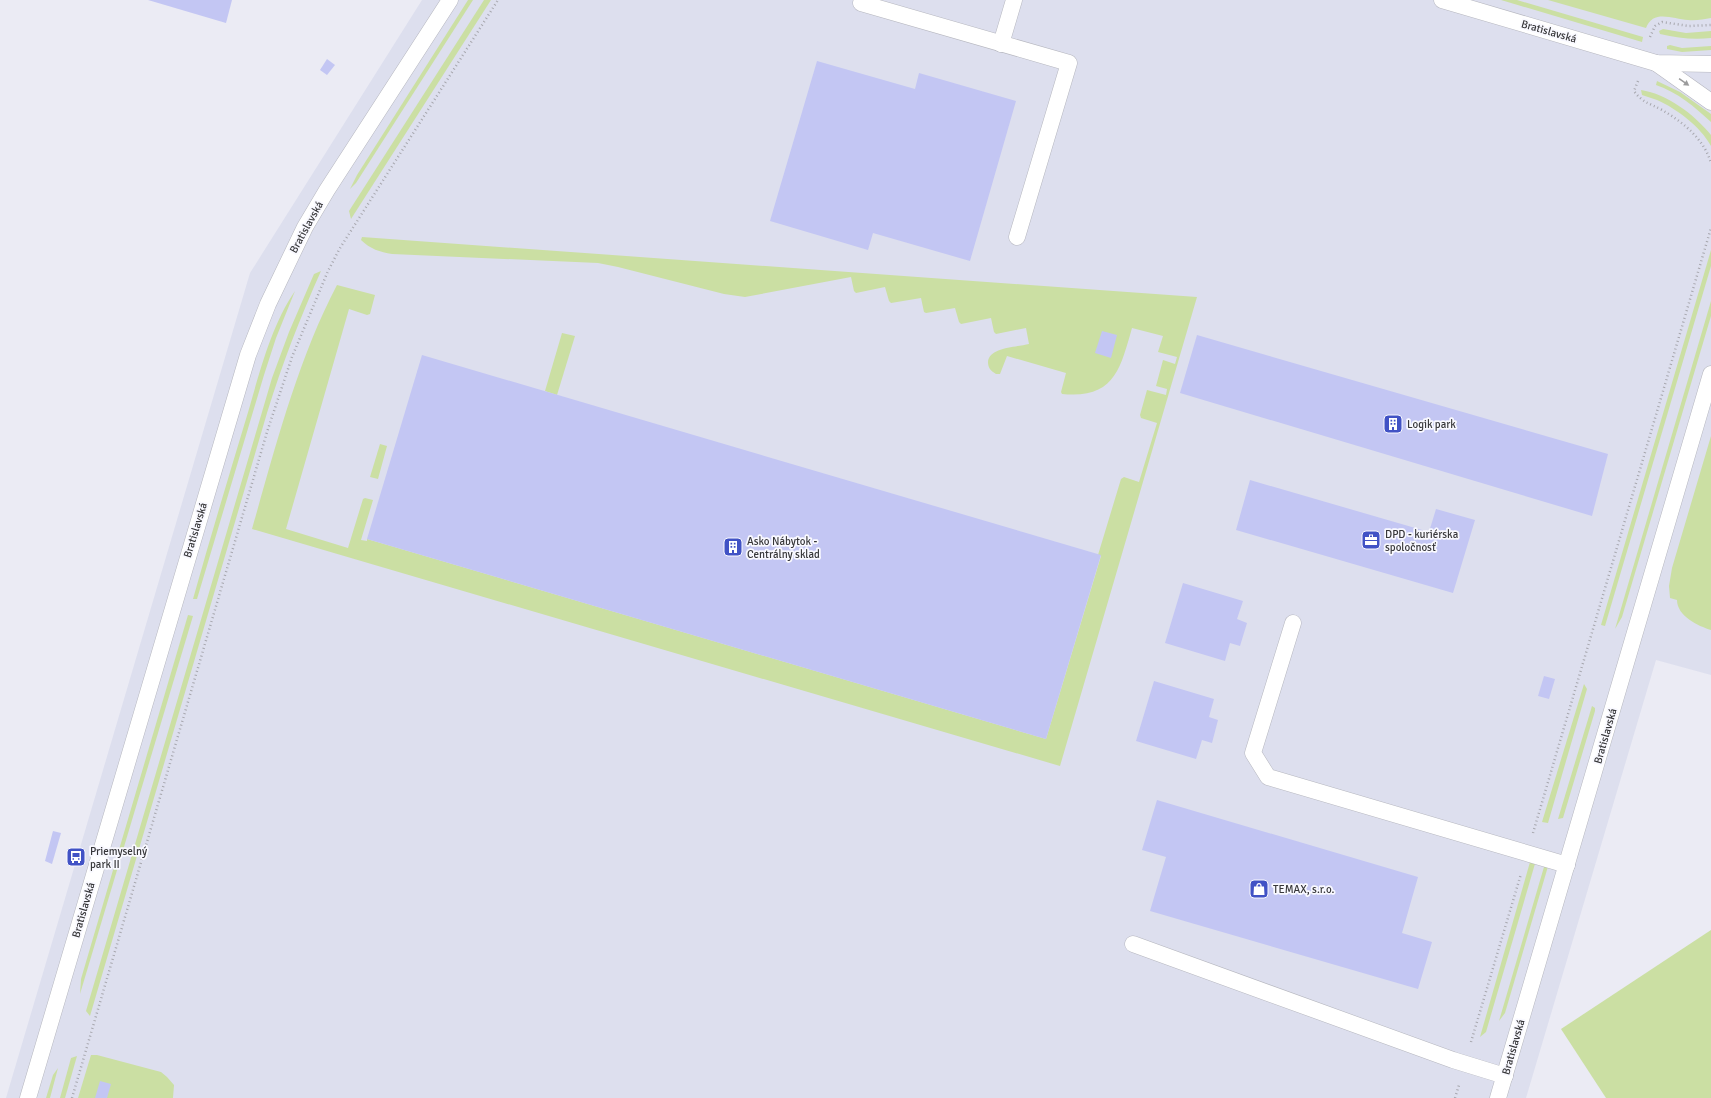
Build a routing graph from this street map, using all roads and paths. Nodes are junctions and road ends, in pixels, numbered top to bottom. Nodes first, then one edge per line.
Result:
1 (450, 0) edge
2 (498, 0) edge
3 (1014, 0) edge
4 (1442, 0) edge
5 (861, 3) dead end
6 (1001, 44) junction
7 (1656, 63) junction
8 (1711, 64) edge
9 (1711, 102) edge
10 (1711, 228) edge
11 (1017, 237) dead end
12 (1710, 238) edge
13 (1711, 374) edge
14 (1293, 623) dead end
15 (1526, 853) junction
16 (1567, 866) junction
17 (1133, 944) dead end
18 (1465, 1064) junction
19 (1505, 1076) junction
20 (28, 1098) edge
21 (72, 1098) edge
22 (1455, 1098) edge
23 (1498, 1098) edge

1 - 20 lane, Bratislavská
2 - 21 path
3 - 6 lane
4 - 7 lane, Bratislavská
5 - 6 lane
6 - 11 lane
7 - 8 lane, Bratislavská
7 -> 9 lane, Bratislavská
10 - 12 path
12 - 15 path
13 - 16 lane, Bratislavská
14 - 15 lane
15 - 16 lane
15 - 18 path
16 - 19 lane, Bratislavská
17 - 18 lane
18 - 19 lane
18 - 22 path
19 - 23 lane, Bratislavská

